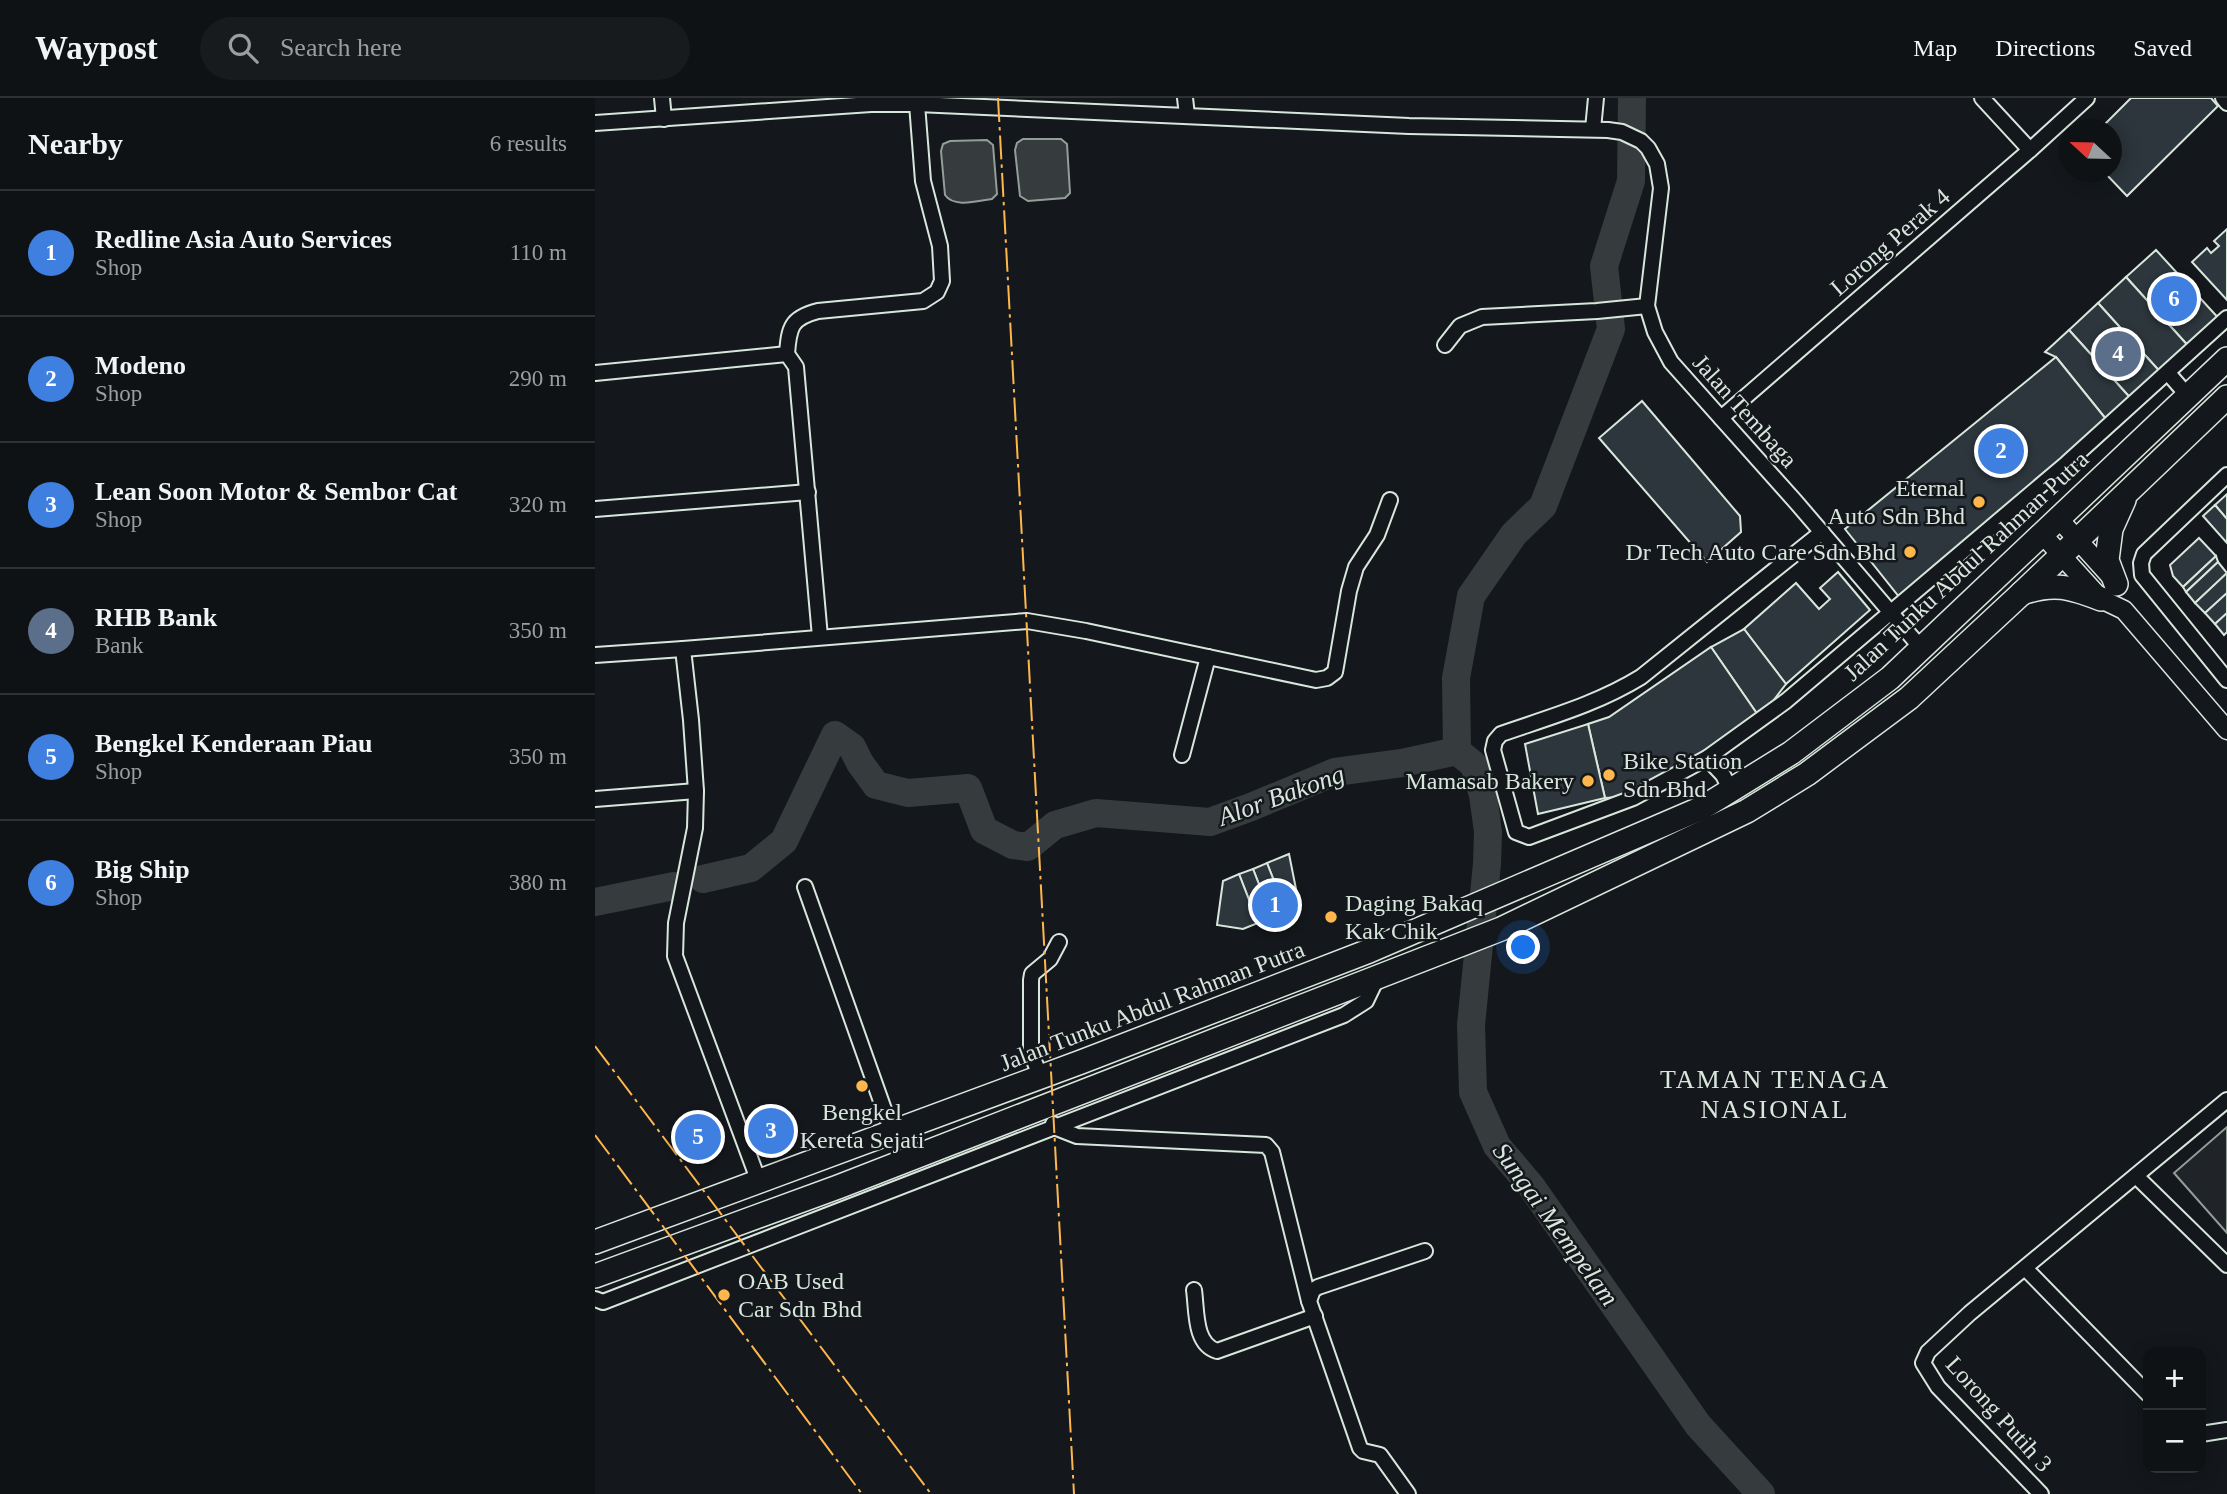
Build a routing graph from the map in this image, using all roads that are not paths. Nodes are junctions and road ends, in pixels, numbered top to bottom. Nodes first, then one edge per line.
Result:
1 (662, 98) edge
2 (1185, 98) edge
3 (1596, 98) edge
4 (1982, 98) edge
5 (2087, 98) edge
6 (2223, 98) edge
7 (871, 101) edge
8 (2227, 103) edge
9 (917, 104) junction
10 (1187, 115) junction
11 (664, 119) junction
12 (595, 123) edge
13 (1593, 129) junction
14 (2030, 150) junction
15 (1647, 306) junction
16 (2227, 318) edge
17 (1445, 345) dead end
18 (787, 354) junction
19 (2227, 359) edge
20 (595, 373) edge
21 (2168, 373) junction
22 (2188, 396) junction
23 (2227, 397) edge
24 (1721, 418) junction
25 (2227, 475) edge
26 (2130, 488) junction
27 (808, 492) junction
28 (1390, 500) dead end
29 (595, 509) edge
30 (2059, 518) junction
31 (1822, 532) junction
32 (2042, 534) junction
33 (2078, 538) junction
34 (2061, 554) junction
35 (2108, 591) junction
36 (2022, 593) junction
37 (1890, 612) junction
38 (820, 638) junction
39 (683, 649) junction
40 (1922, 649) junction
41 (595, 655) edge
42 (1208, 657) junction
43 (2227, 680) edge
44 (2224, 722) edge
45 (1182, 755) dead end
46 (1707, 758) junction
47 (696, 791) junction
48 (1731, 791) junction
49 (595, 799) edge
50 (805, 887) dead end
51 (1059, 942) dead end
52 (1041, 1077) junction
53 (2227, 1100) edge
54 (1052, 1116) junction
55 (892, 1132) junction
56 (2136, 1176) junction
57 (759, 1181) junction
58 (595, 1242) edge
59 (1425, 1251) dead end
60 (2227, 1265) edge
61 (2025, 1268) junction
62 (595, 1276) edge
63 (1194, 1290) dead end
64 (595, 1299) edge
65 (1309, 1301) junction
66 (1315, 1316) junction
67 (2143, 1389) edge
68 (2227, 1430) edge
69 (2206, 1433) edge
70 (1408, 1494) edge
71 (2041, 1494) edge

1 - 11 street
2 - 10 street
3 - 13 street
4 - 14 street
5 - 14 street, Lorong Perak 4
6 - 8 street
7 - 9 street
7 - 11 street
9 - 10 street
9 - 18 street
10 - 13 street
11 - 12 street
13 - 15 street
14 - 24 street, Lorong Perak 4
15 - 17 street
15 - 24 street, Jalan Tembaga
16 - 21 street
18 - 20 street
18 - 27 street
19 - 22 main road, Jalan Tunku Abdul Rahman Putra
21 - 22 street
21 - 37 street
22 - 30 main road, Jalan Tunku Abdul Rahman Putra
23 - 26 main road
24 - 31 street, Jalan Tembaga
25 - 43 street
26 - 33 main road
26 - 35 main road
27 - 29 street
27 - 38 street
28 - 42 street
30 - 32 main road, Jalan Tunku Abdul Rahman Putra
30 - 33 street
30 - 34 main road
31 - 37 street, Jalan Tembaga
31 - 46 street
32 - 34 street
32 - 40 main road, Jalan Tunku Abdul Rahman Putra
33 - 34 main road
33 - 35 street
34 - 35 street
34 - 36 main road
35 - 36 main road
35 - 44 street
36 - 54 main road
37 - 40 street, Jalan Tembaga
37 - 46 street
38 - 39 street
38 - 42 street
39 - 41 street
39 - 47 street
40 - 48 main road, Jalan Tunku Abdul Rahman Putra
42 - 45 street
46 - 48 street
47 - 49 street
47 - 57 street
48 - 52 main road, Jalan Tunku Abdul Rahman Putra
50 - 55 street
51 - 52 street
52 - 55 main road, Jalan Tunku Abdul Rahman Putra
53 - 56 street
54 - 62 main road
54 - 64 street
54 - 65 street
55 - 57 main road, Jalan Tunku Abdul Rahman Putra
56 - 60 street
56 - 61 street
57 - 58 main road, Jalan Tunku Abdul Rahman Putra
59 - 65 street
61 - 67 street
61 - 71 street, Lorong Putih 3
63 - 66 street
65 - 66 street
66 - 70 street
68 - 69 street

